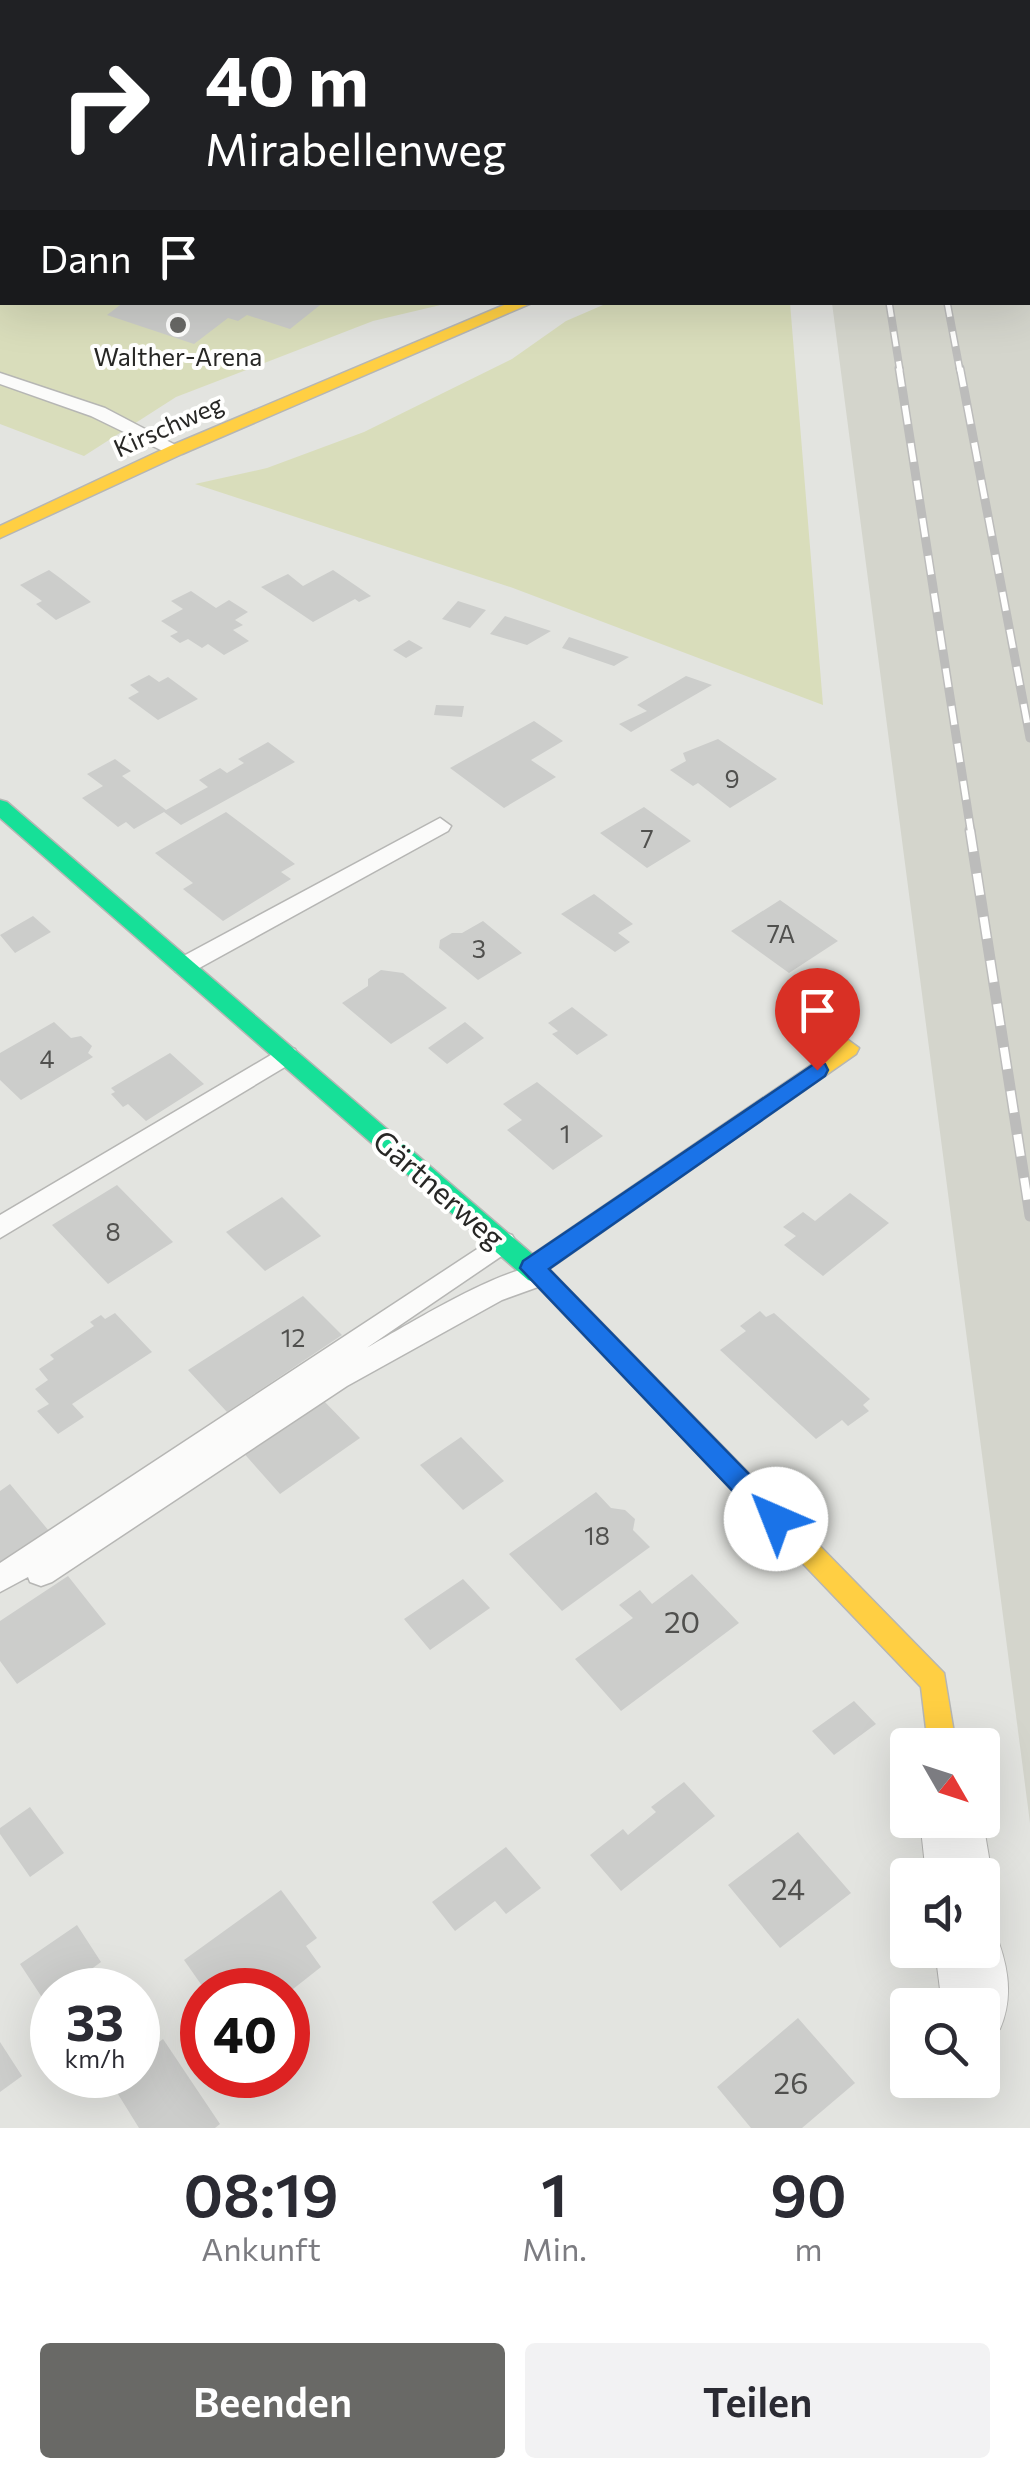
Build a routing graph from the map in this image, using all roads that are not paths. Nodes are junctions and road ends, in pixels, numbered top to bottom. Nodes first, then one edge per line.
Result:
1 (519, 305) edge
2 (0, 378) edge
3 (176, 450) junction
4 (0, 533) edge
5 (0, 807) edge
6 (440, 826) dead end
7 (184, 966) junction
8 (848, 1048) dead end
9 (286, 1055) junction
10 (0, 1228) edge
11 (502, 1242) junction
12 (536, 1272) junction
13 (41, 1573) dead end
14 (0, 1578) edge
15 (940, 1728) edge

1 - 3 street, Kirschweg
2 - 3 lane
3 - 4 street, Kirschweg
5 - 7 street, Gärtnerweg
6 - 7 lane
7 - 9 street, Gärtnerweg
8 - 12 street
9 - 10 lane
9 - 11 street, Gärtnerweg
11 - 12 street, Gärtnerweg
11 - 14 lane
12 - 13 lane
12 - 15 street, Gärtnerweg

